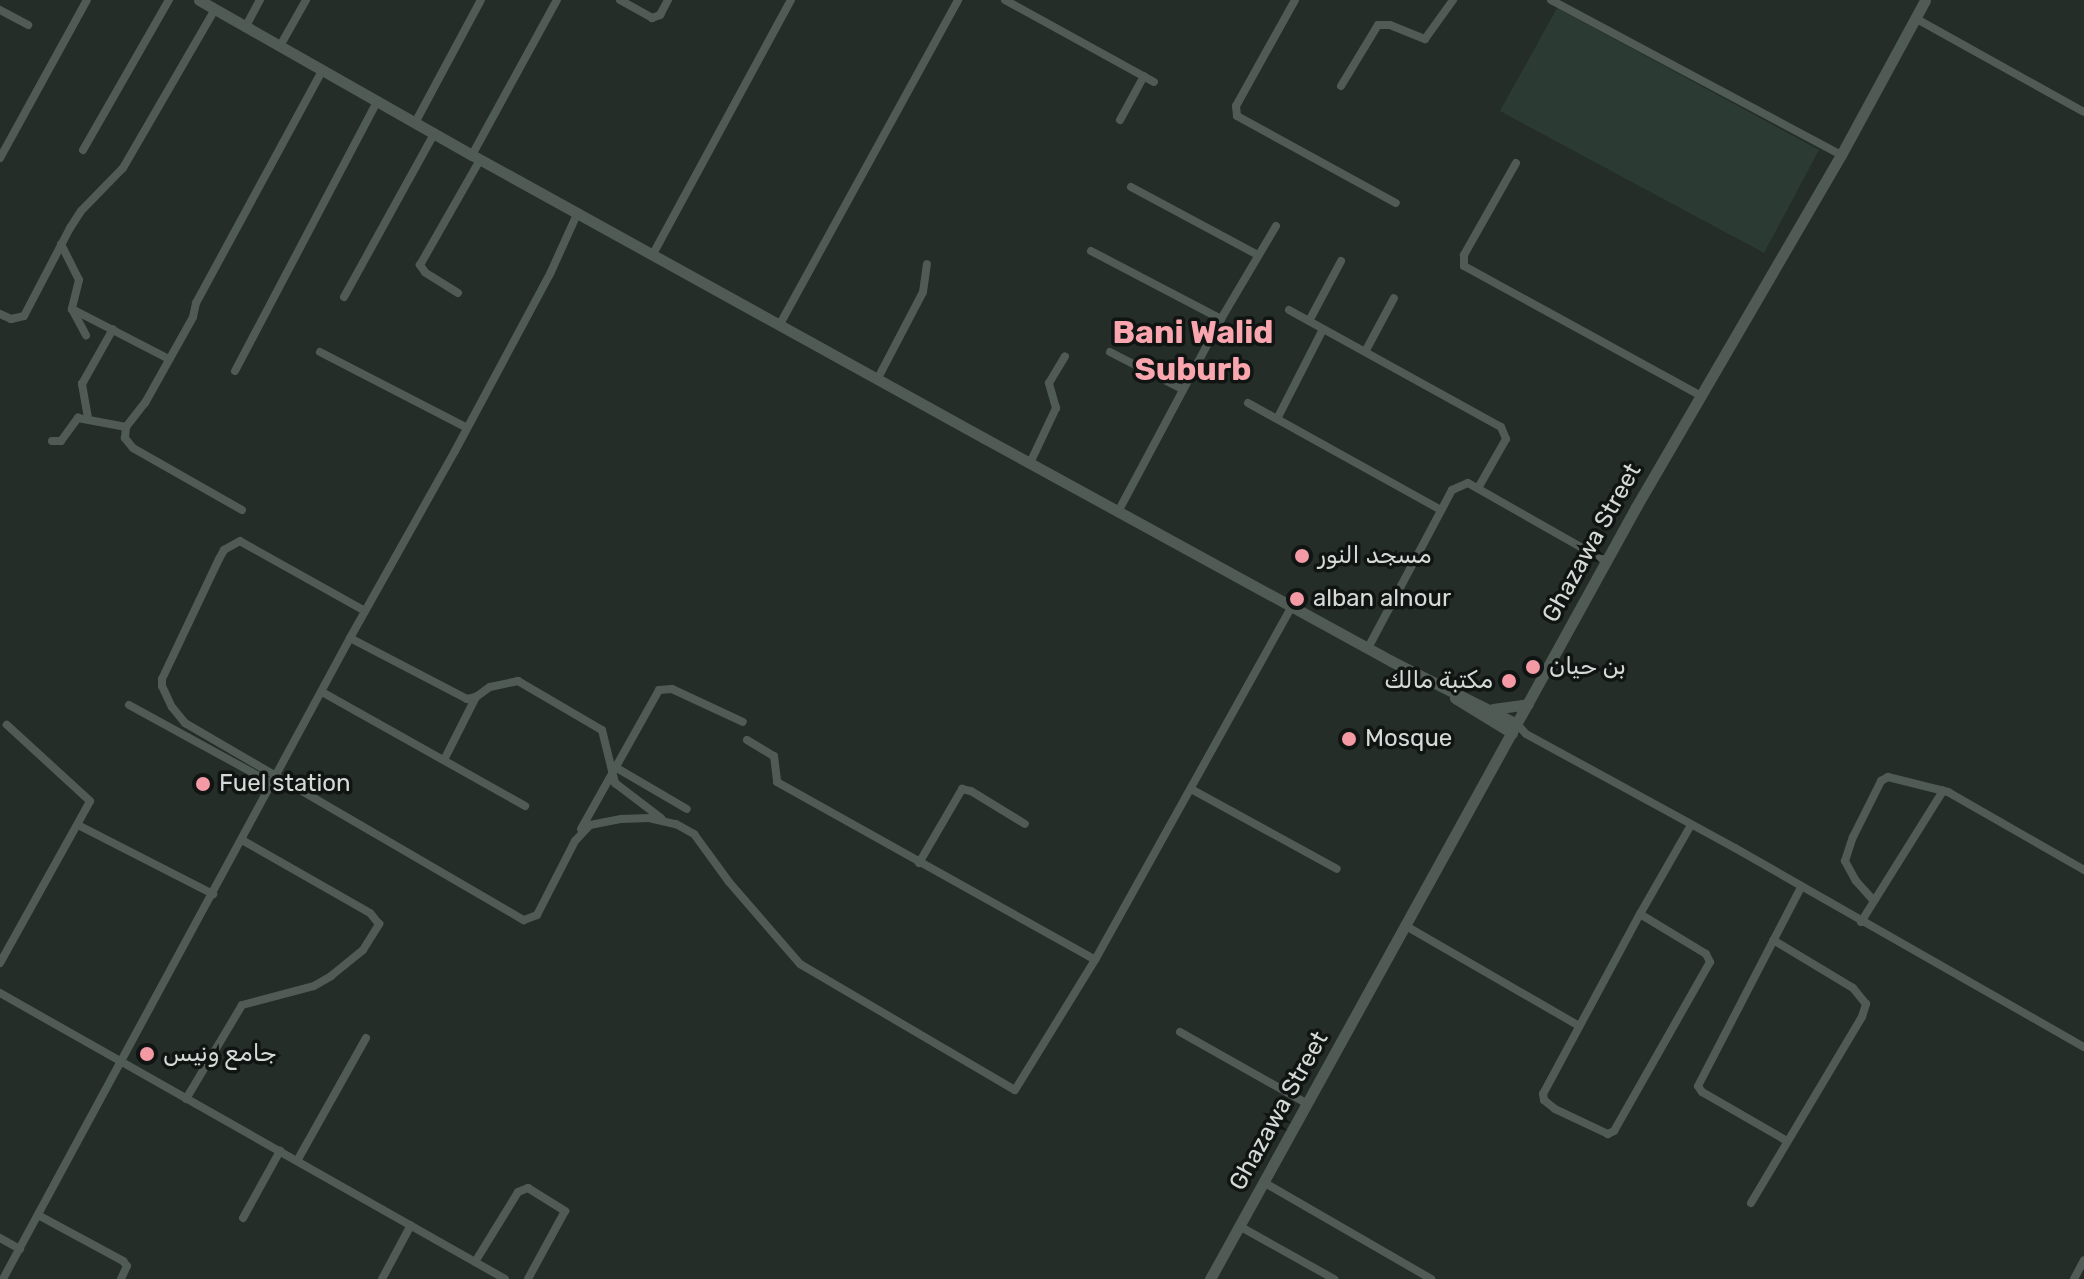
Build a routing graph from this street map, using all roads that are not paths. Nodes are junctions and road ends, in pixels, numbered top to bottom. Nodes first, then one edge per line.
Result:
1 (87, 0) edge
2 (169, 0) edge
3 (260, 0) edge
4 (306, 0) edge
5 (481, 0) edge
6 (557, 0) edge
7 (620, 0) edge
8 (668, 0) edge
9 (791, 0) edge
10 (958, 0) edge
11 (1005, 0) edge
12 (1295, 0) edge
13 (1453, 0) edge
14 (1551, 0) edge
15 (1925, 0) edge
16 (202, 1) edge
17 (215, 9) junction
18 (0, 10) edge
19 (1915, 18) junction
20 (28, 25) dead end
21 (246, 26) junction
22 (280, 46) junction
23 (323, 69) junction
24 (1144, 76) junction
25 (1154, 82) dead end
26 (1341, 86) dead end
27 (378, 100) junction
28 (2084, 112) edge
29 (1120, 120) dead end
30 (416, 121) junction
31 (435, 132) junction
32 (83, 150) dead end
33 (1841, 155) junction
34 (0, 158) edge
35 (476, 158) junction
36 (1516, 163) dead end
37 (1131, 187) dead end
38 (1396, 203) dead end
39 (578, 212) junction
40 (1276, 226) dead end
41 (61, 244) junction
42 (1091, 251) dead end
43 (653, 254) junction
44 (1258, 255) junction
45 (1341, 261) dead end
46 (927, 264) dead end
47 (458, 293) dead end
48 (344, 297) dead end
49 (1394, 298) dead end
50 (72, 309) junction
51 (1289, 310) dead end
52 (0, 314) edge
53 (1221, 319) junction
54 (1309, 321) junction
55 (780, 324) junction
56 (113, 329) junction
57 (1323, 329) junction
58 (86, 335) dead end
59 (320, 352) dead end
60 (1110, 352) dead end
61 (1365, 352) junction
62 (1065, 356) dead end
63 (169, 359) junction
64 (235, 371) dead end
65 (878, 378) junction
66 (1182, 389) junction
67 (1701, 396) junction
68 (1248, 403) dead end
69 (88, 418) junction
70 (1277, 419) junction
71 (126, 427) junction
72 (467, 428) junction
73 (52, 441) dead end
74 (1030, 463) junction
75 (1478, 488) junction
76 (242, 510) dead end
77 (1119, 510) junction
78 (1441, 510) junction
79 (1607, 562) junction
80 (1292, 606) junction
81 (365, 611) junction
82 (350, 638) junction
83 (1368, 648) junction
84 (322, 692) junction
85 (476, 697) junction
86 (1528, 704) junction
87 (129, 705) dead end
88 (1489, 714) junction
89 (743, 722) dead end
90 (7, 725) dead end
91 (1514, 729) junction
92 (747, 740) dead end
93 (1504, 747) junction
94 (444, 760) junction
95 (613, 771) junction
96 (275, 781) junction
97 (1191, 789) junction
98 (1943, 791) junction
99 (525, 806) dead end
100 (687, 809) dead end
101 (665, 821) junction
102 (1025, 824) dead end
103 (78, 825) junction
104 (1691, 825) junction
105 (242, 840) junction
106 (575, 841) junction
107 (919, 863) junction
108 (1337, 869) dead end
109 (2084, 870) edge
110 (1801, 887) junction
111 (213, 894) junction
112 (1874, 901) junction
113 (1640, 914) junction
114 (1861, 922) junction
115 (1406, 926) junction
116 (1773, 940) junction
117 (1095, 960) junction
118 (0, 963) edge
119 (0, 993) edge
120 (1579, 1026) junction
121 (1180, 1032) dead end
122 (366, 1038) dead end
123 (2084, 1047) edge
124 (122, 1062) junction
125 (186, 1099) junction
126 (1308, 1104) junction
127 (1787, 1141) junction
128 (280, 1151) junction
129 (297, 1161) junction
130 (1265, 1183) junction
131 (1751, 1203) dead end
132 (38, 1215) junction
133 (243, 1218) dead end
134 (411, 1225) junction
135 (1241, 1227) junction
136 (0, 1238) edge
137 (20, 1249) junction
138 (2084, 1260) edge
139 (475, 1262) junction
140 (502, 1278) edge
141 (3, 1279) edge
142 (121, 1279) edge
143 (382, 1279) edge
144 (528, 1279) edge
145 (1210, 1279) edge
146 (1334, 1279) edge
147 (1431, 1279) edge
148 (2074, 1279) edge

1 - 34 street
2 - 32 street
3 - 21 street
4 - 22 street
5 - 30 street
6 - 35 street
7 - 8 street
9 - 43 street
10 - 55 street
11 - 24 street
12 - 38 street
13 - 26 street
14 - 33 street
15 - 19 main road, Ghazawa Street
16 - 17 main road
17 - 21 main road
17 - 41 street
18 - 20 street
19 - 28 street
19 - 33 main road, Ghazawa Street
21 - 22 main road
22 - 23 main road
23 - 27 main road
23 - 63 street
24 - 25 street
24 - 29 street
27 - 30 main road
27 - 64 street
30 - 31 main road
31 - 35 main road
31 - 48 street
33 - 67 main road, Ghazawa Street
35 - 39 main road
35 - 47 street
36 - 67 street
37 - 44 street
39 - 43 main road
39 - 72 street
40 - 44 street
41 - 50 street
41 - 52 street
42 - 53 street
43 - 55 main road
44 - 53 street
45 - 54 street
46 - 65 street
49 - 61 street
50 - 56 street
50 - 58 street
51 - 54 street
53 - 66 street
54 - 57 street
55 - 65 main road
56 - 63 street
56 - 69 street
57 - 61 street
57 - 70 street
59 - 72 street
60 - 66 street
61 - 75 street
62 - 74 street
63 - 71 street
65 - 74 main road
66 - 77 street
67 - 79 main road, Ghazawa Street
68 - 70 street
69 - 71 street
69 - 73 street
70 - 78 street
71 - 76 street
72 - 81 street
74 - 77 main road
75 - 78 street
75 - 79 street
77 - 80 main road
78 - 83 street
79 - 86 main road, Ghazawa Street
80 - 83 main road
80 - 97 street
81 - 82 street
81 - 96 street
82 - 84 street
82 - 85 street
83 - 88 main road
84 - 94 street
84 - 96 street
85 - 94 street
85 - 95 street
86 - 88 main road
86 - 91 main road, Ghazawa Street
87 - 96 street
88 - 91 main road
88 - 93 main road
89 - 95 street
90 - 103 street
91 - 93 main road, Ghazawa Street
91 - 104 street
92 - 107 street
93 - 115 main road, Ghazawa Street
94 - 99 street
95 - 100 street
95 - 101 street
95 - 106 street
96 - 105 street
96 - 106 street
97 - 108 street
97 - 117 street
98 - 109 street
98 - 112 street
98 - 112 street
101 - 106 street
101 - 117 street
102 - 107 street
103 - 111 street
103 - 118 street
104 - 110 street
104 - 113 street
105 - 111 street
105 - 125 street
107 - 117 street
110 - 114 street
110 - 116 street
111 - 124 street
112 - 114 street
113 - 120 street
113 - 120 street
114 - 123 street
115 - 120 street
115 - 126 main road, Ghazawa Street
116 - 127 street
116 - 127 street
119 - 124 street
121 - 126 street
122 - 129 street
124 - 125 street
124 - 132 street
125 - 128 street
126 - 130 main road, Ghazawa Street
127 - 131 street
128 - 129 street
128 - 133 street
129 - 134 street
130 - 135 main road, Ghazawa Street
130 - 147 street
132 - 137 street
132 - 142 street
134 - 139 street
134 - 143 street
135 - 145 main road, Ghazawa Street
135 - 146 street
136 - 137 street
137 - 141 street
138 - 148 street
139 - 140 street
139 - 144 street

